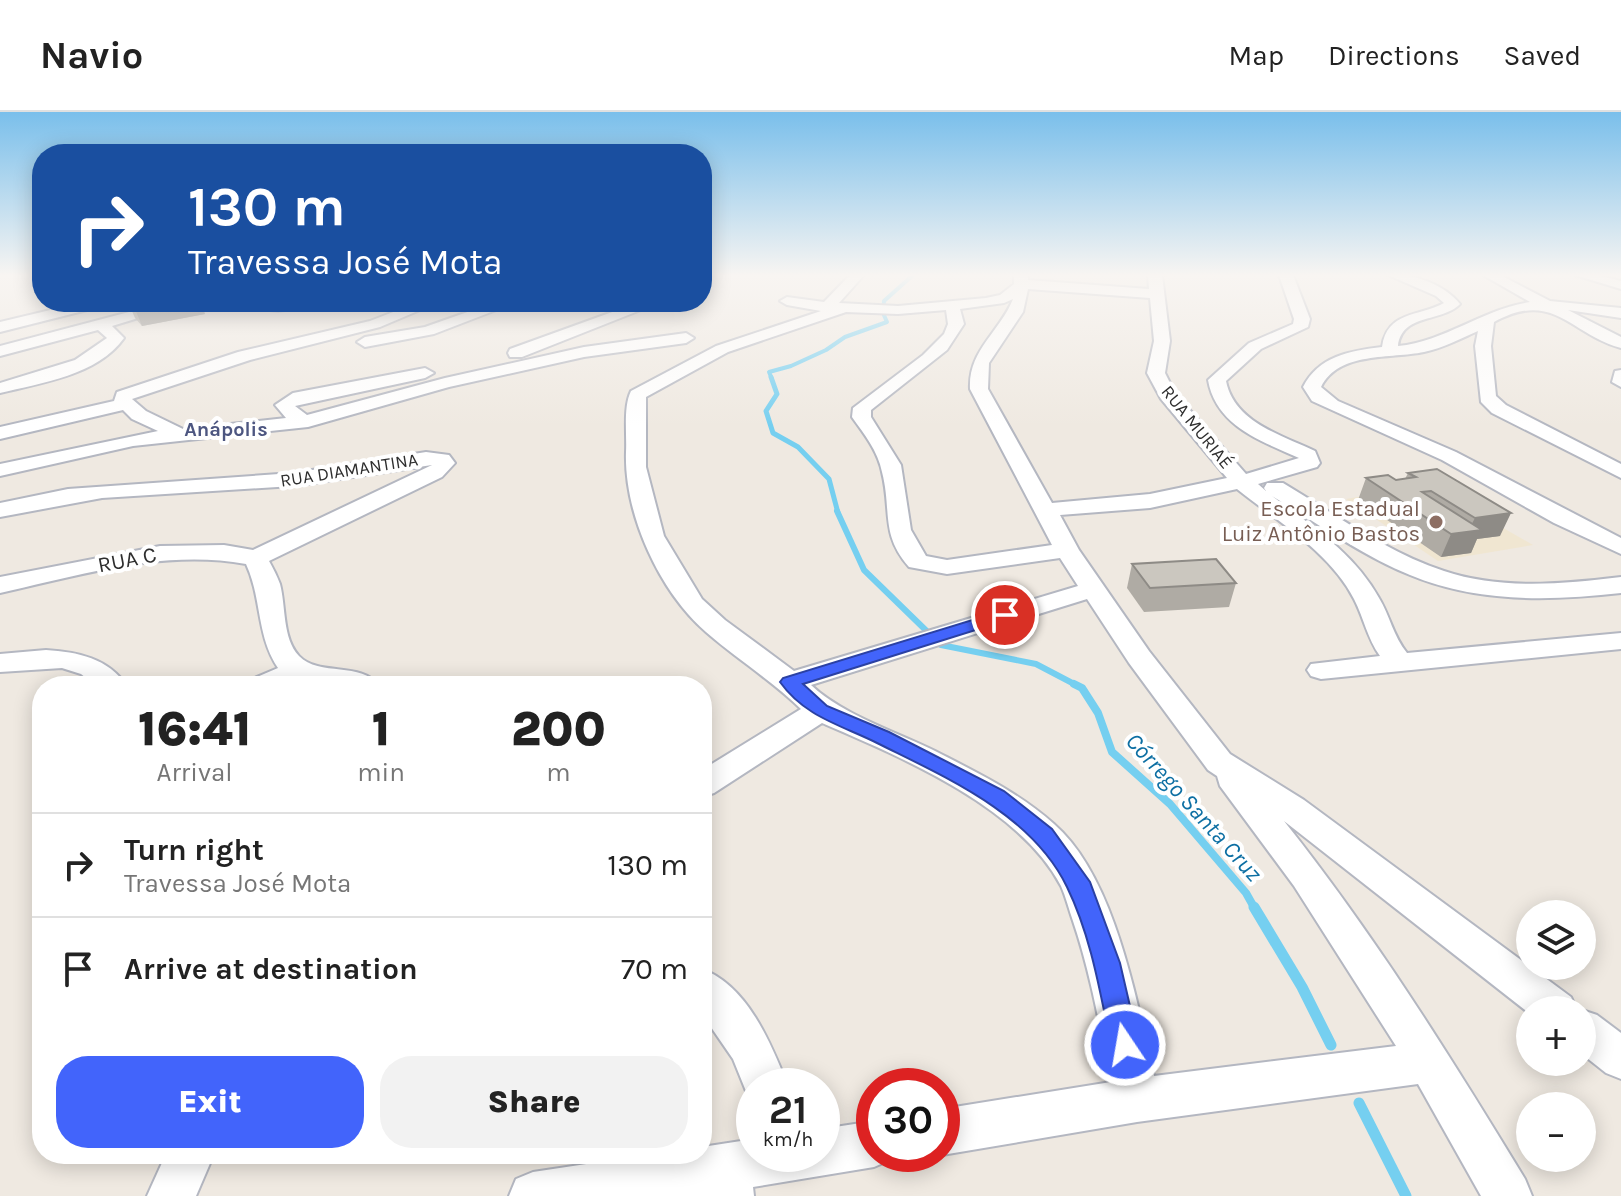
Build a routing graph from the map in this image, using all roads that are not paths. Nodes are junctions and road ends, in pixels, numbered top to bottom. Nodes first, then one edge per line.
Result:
1 (95, 326) edge
2 (103, 326) edge
3 (369, 326) edge
4 (443, 326) edge
5 (591, 326) edge
6 (631, 326) edge
7 (786, 326) edge
8 (956, 326) edge
9 (1006, 326) edge
10 (1161, 326) edge
11 (1300, 326) edge
12 (1400, 326) edge
13 (1476, 326) edge
14 (1486, 326) edge
15 (1588, 326) edge
16 (686, 338) junction
17 (1621, 343) edge
18 (734, 345) junction
19 (0, 351) edge
20 (1389, 353) junction
21 (206, 371) junction
22 (1621, 375) edge
23 (1621, 382) edge
24 (0, 388) edge
25 (126, 404) junction
26 (300, 422) junction
27 (0, 433) edge
28 (177, 433) junction
29 (1, 470) edge
30 (1621, 472) edge
31 (1250, 480) junction
32 (39, 498) junction
33 (0, 510) edge
34 (1045, 510) junction
35 (1621, 547) edge
36 (1067, 550) junction
37 (256, 558) junction
38 (0, 585) edge
39 (1621, 585) edge
40 (1094, 589) junction
41 (1621, 641) edge
42 (1398, 661) junction
43 (0, 663) edge
44 (298, 670) junction
45 (1321, 670) dead end
46 (106, 676) edge
47 (284, 676) edge
48 (333, 676) edge
49 (790, 682) junction
50 (820, 711) junction
51 (1219, 762) junction
52 (712, 779) edge
53 (712, 996) edge
54 (1538, 996) edge
55 (1596, 1040) edge
56 (1621, 1059) edge
57 (1428, 1062) junction
58 (758, 1068) edge
59 (1137, 1100) junction
60 (960, 1129) edge
61 (185, 1164) edge
62 (753, 1172) edge
63 (727, 1181) edge
64 (171, 1196) edge
65 (533, 1196) edge
66 (1508, 1196) edge

1 - 19 street
2 - 24 street
3 - 21 street
4 - 21 street
5 - 26 street
6 - 16 street
7 - 18 street
8 - 36 street
9 - 34 street
10 - 31 street, RUA MURIAÉ
11 - 31 street
12 - 20 street
13 - 20 street
14 - 30 street
15 - 17 street
16 - 18 street
16 - 26 street
18 - 49 street
20 - 35 street
21 - 25 street
22 - 23 street
25 - 27 street
25 - 28 street
26 - 28 street
28 - 29 street
29 - 32 street
31 - 34 street
31 - 39 street
31 - 42 street
32 - 33 street, RUA DIAMANTINA
32 - 37 street, RUA DIAMANTINA
34 - 36 street
36 - 40 street
37 - 38 street, RUA C
37 - 44 street
40 - 49 street
40 - 51 street
41 - 42 street
42 - 45 street
43 - 46 street
44 - 47 street
44 - 48 street
49 - 50 street
50 - 52 street
50 - 59 street
51 - 54 street
51 - 57 street
53 - 58 street
55 - 56 street
57 - 59 street
57 - 66 street
59 - 60 street
61 - 64 street
62 - 63 street
63 - 65 street

